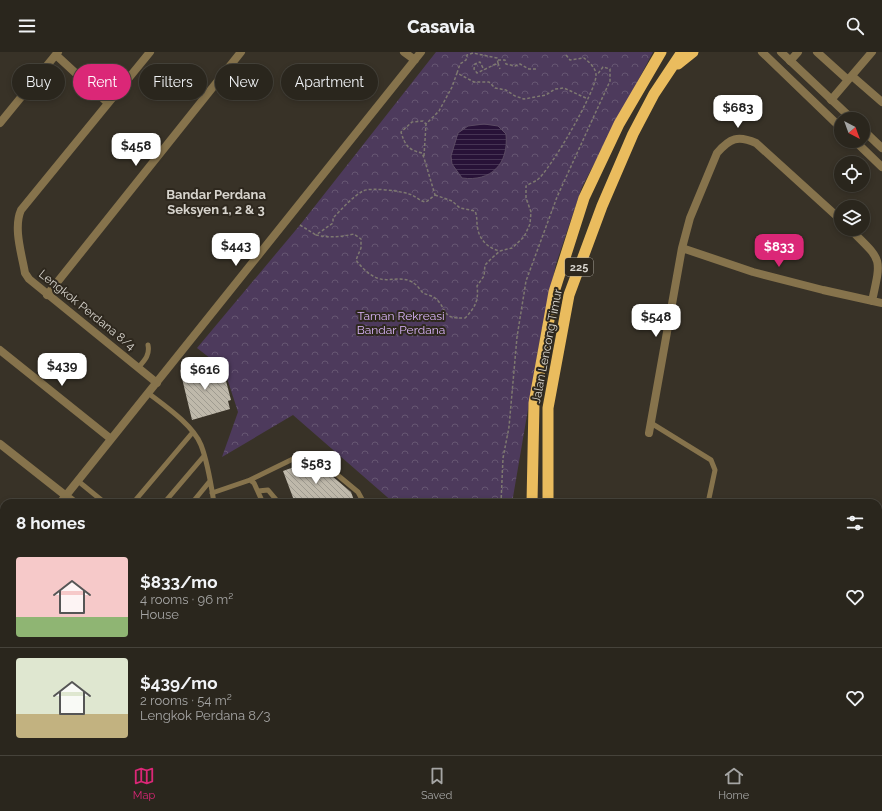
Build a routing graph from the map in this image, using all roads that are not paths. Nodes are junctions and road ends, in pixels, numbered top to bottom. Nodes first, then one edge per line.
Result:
1 (150, 52) edge
2 (241, 52) edge
3 (404, 52) edge
4 (421, 52) edge
5 (661, 52) edge
6 (682, 52) edge
7 (693, 52) edge
8 (762, 52) edge
9 (781, 52) edge
10 (798, 52) edge
11 (817, 52) edge
12 (871, 52) edge
13 (57, 53) edge
14 (415, 60) junction
15 (790, 61) junction
16 (850, 78) junction
17 (654, 94) junction
18 (831, 100) junction
19 (882, 102) edge
20 (108, 103) junction
21 (822, 110) junction
22 (844, 112) edge
23 (834, 121) edge
24 (0, 123) edge
25 (870, 137) edge
26 (862, 148) edge
27 (882, 148) edge
28 (882, 167) edge
29 (834, 214) edge
30 (858, 236) edge
31 (682, 248) junction
32 (47, 295) junction
33 (872, 301) junction
34 (882, 303) edge
35 (148, 345) dead end
36 (0, 350) edge
37 (138, 368) junction
38 (157, 383) junction
39 (148, 393) junction
40 (651, 424) junction
41 (193, 432) junction
42 (649, 433) dead end
43 (111, 439) junction
44 (0, 444) edge
45 (204, 456) junction
46 (250, 480) junction
47 (78, 481) junction
48 (210, 481) junction
49 (258, 491) junction
50 (212, 493) junction
51 (66, 495) junction
52 (63, 499) edge
53 (71, 499) edge
54 (100, 499) edge
55 (136, 499) edge
56 (167, 499) edge
57 (195, 499) edge
58 (213, 499) edge
59 (261, 499) edge
60 (276, 499) edge
61 (362, 499) edge
62 (532, 499) edge
63 (548, 499) edge
64 (709, 499) edge

1 - 20 street, Lengkok Perdana 8/4
2 - 32 street
3 - 14 street
4 - 14 street
5 - 62 highway, Jalan Lencong Timur / 225
6 - 17 highway, Jalan Lencong Timur / 225
7 - 17 highway
8 - 21 street
9 - 15 street
10 - 15 street
11 - 16 street
12 - 16 street
13 - 20 street
13 - 24 street
14 - 38 street
15 - 18 street
16 - 18 street
16 - 19 street
17 - 63 highway, Jalan Lencong Timur / 225
18 - 21 street
18 - 22 street
20 - 32 street, Lengkok Perdana 8/4
21 - 23 street
25 - 27 street
26 - 28 street
29 - 31 street
30 - 33 street
31 - 33 street
31 - 40 street
32 - 37 street, Lengkok Perdana 8/4
33 - 34 street
35 - 37 lane
36 - 43 street
37 - 38 street, Lengkok Perdana 8/4
38 - 39 street
39 - 41 lane
39 - 43 street
40 - 42 street
40 - 64 lane
41 - 45 lane
41 - 55 lane
43 - 47 street
44 - 51 street
45 - 48 lane
45 - 56 lane
46 - 49 lane
46 - 50 lane
46 - 61 lane
47 - 51 street
47 - 54 lane
48 - 50 lane
48 - 57 lane
49 - 59 lane
49 - 60 lane
50 - 58 lane
51 - 52 street
51 - 53 street

